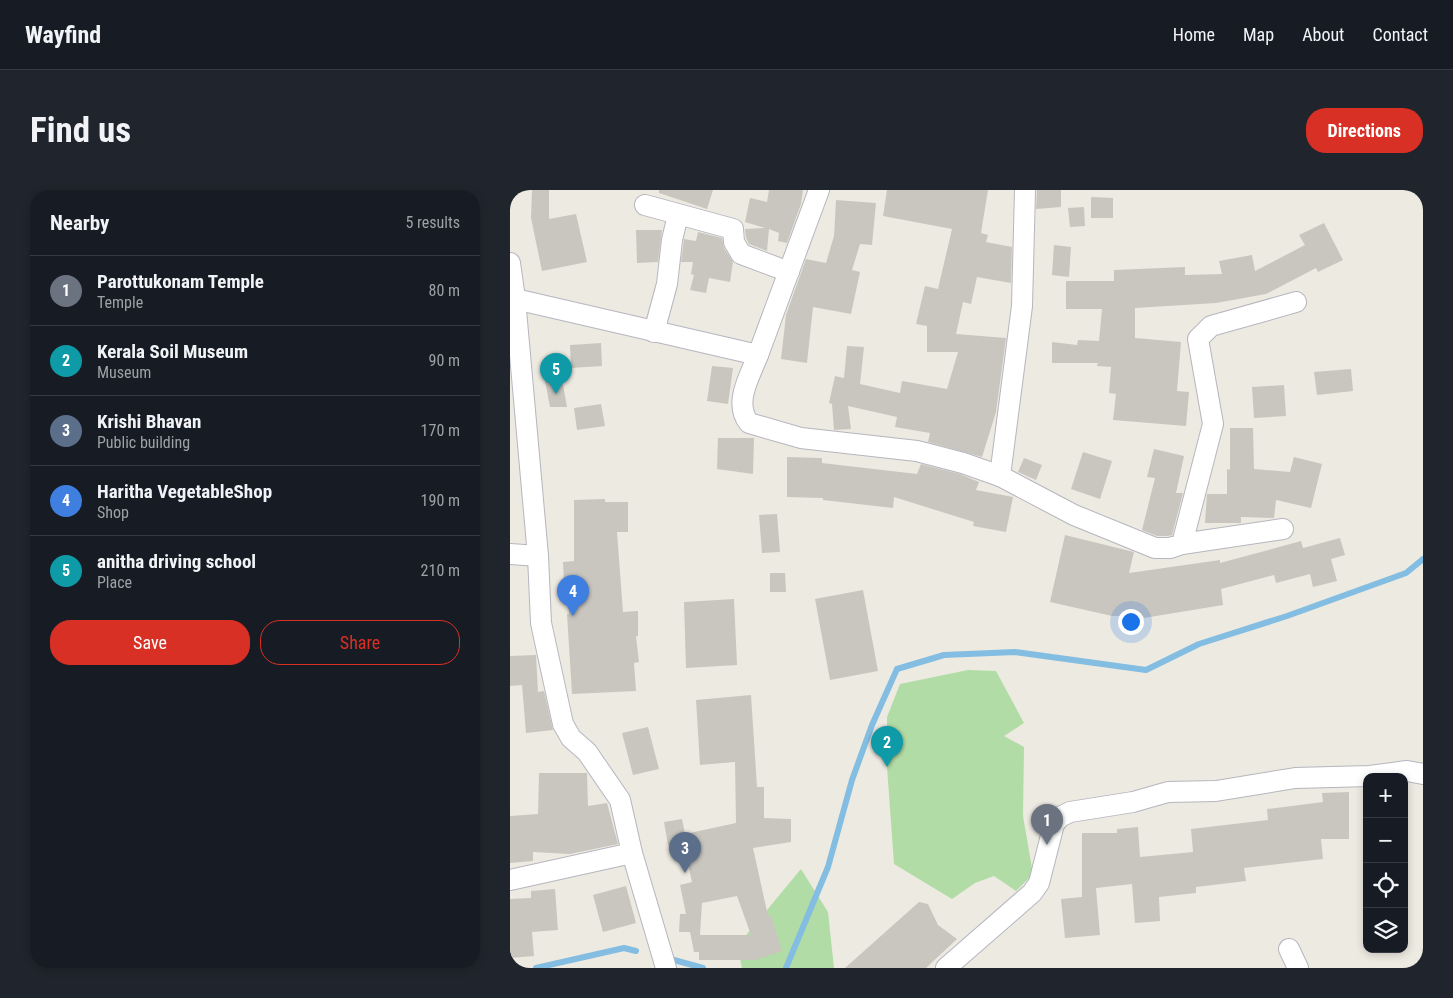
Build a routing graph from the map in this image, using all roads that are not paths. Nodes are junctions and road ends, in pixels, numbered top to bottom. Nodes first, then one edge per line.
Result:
1 (819, 190) edge
2 (1025, 190) edge
3 (644, 205) dead end
4 (678, 215) junction
5 (510, 263) edge
6 (788, 272) junction
7 (515, 299) junction
8 (1296, 302) dead end
9 (654, 332) junction
10 (758, 355) junction
11 (1000, 476) junction
12 (1284, 529) dead end
13 (1182, 544) junction
14 (510, 554) edge
15 (538, 556) junction
16 (1423, 774) edge
17 (632, 853) junction
18 (510, 880) edge
19 (1289, 950) dead end
20 (666, 968) edge
21 (946, 968) edge
22 (1298, 968) edge

1 - 6 street
2 - 11 street
3 - 4 street
4 - 6 street
4 - 9 street
5 - 7 street
6 - 10 street
7 - 9 street
7 - 15 street
8 - 13 street
9 - 10 street
10 - 11 street
11 - 13 street
12 - 13 street
14 - 15 street
15 - 17 street
16 - 21 street
17 - 18 street
17 - 20 street
19 - 22 street

